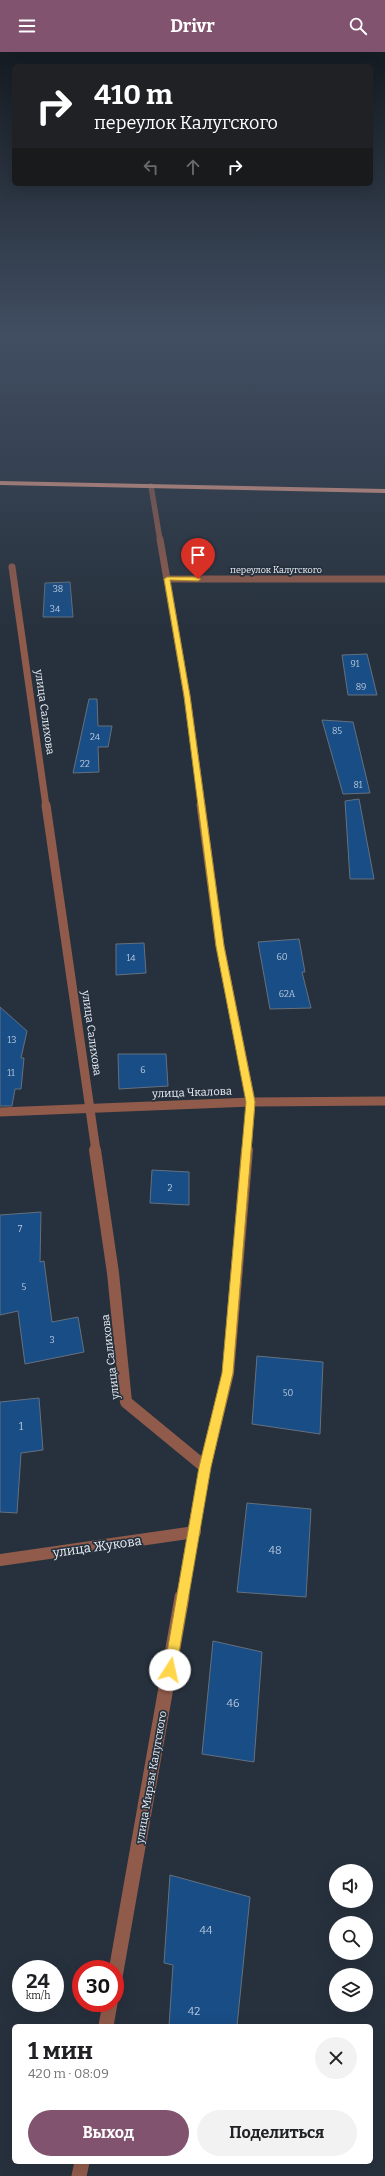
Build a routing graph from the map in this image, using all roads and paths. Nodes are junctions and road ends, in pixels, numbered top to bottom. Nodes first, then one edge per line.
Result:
1 (0, 483) edge
2 (151, 486) junction
3 (385, 491) edge
4 (12, 567) dead end
5 (167, 579) junction
6 (385, 580) edge
7 (385, 1101) edge
8 (250, 1102) junction
9 (91, 1109) junction
10 (0, 1112) edge
11 (205, 1467) junction
12 (195, 1532) junction
13 (0, 1560) edge
14 (118, 1960) edge
15 (108, 2012) edge
16 (106, 2024) edge
17 (82, 2164) edge
18 (79, 2176) edge

1 - 2 highway
2 - 3 highway
2 - 5 street, улица Мирзы Калугского
4 - 9 street, улица Салихова
5 - 6 street, переулок Калугского
5 - 8 street, улица Мирзы Калугского
7 - 8 street, улица Чкалова
8 - 9 street, улица Чкалова
8 - 11 street, улица Мирзы Калугского
9 - 10 street, улица Чкалова
9 - 11 street, улица Салихова
11 - 12 street, улица Мирзы Калугского
12 - 13 street, улица Жукова
12 - 14 street, улица Мирзы Калугского
15 - 16 street
17 - 18 street

